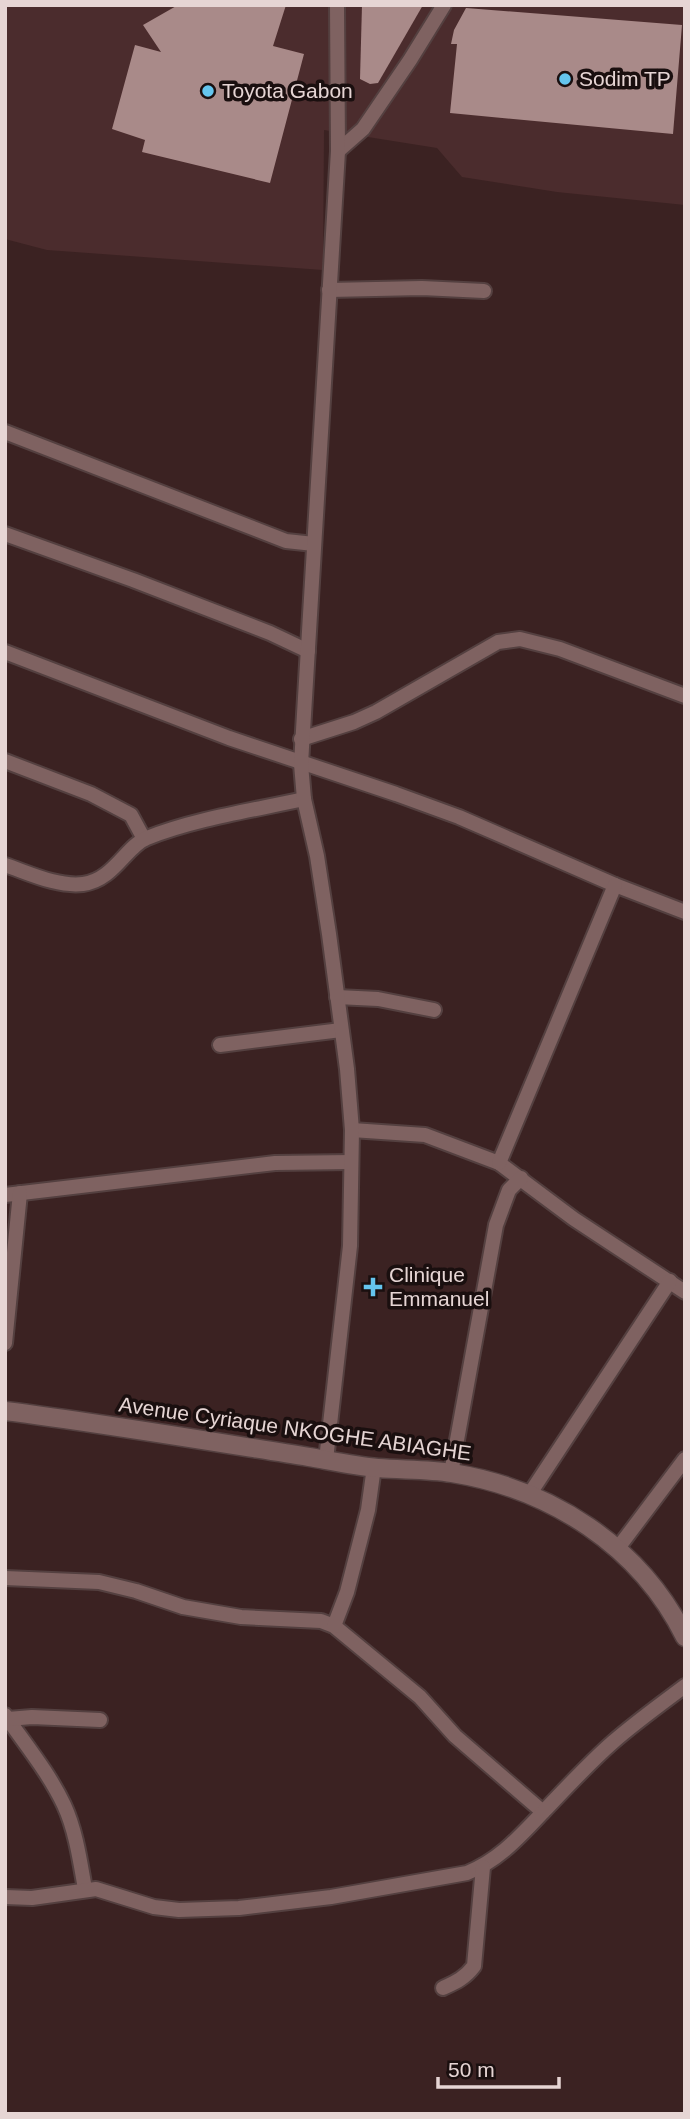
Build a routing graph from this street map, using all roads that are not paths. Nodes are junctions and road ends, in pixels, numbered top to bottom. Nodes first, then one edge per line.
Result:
1 (337, 5) edge
2 (444, 5) edge
3 (338, 150) junction
4 (329, 290) junction
5 (484, 291) dead end
6 (5, 432) edge
7 (5, 534) edge
8 (314, 544) junction
9 (308, 651) junction
10 (5, 652) edge
11 (685, 696) edge
12 (301, 739) junction
13 (5, 761) edge
14 (301, 764) junction
15 (303, 799) junction
16 (144, 839) junction
17 (5, 865) edge
18 (615, 885) junction
19 (685, 912) edge
20 (337, 997) junction
21 (434, 1010) dead end
22 (341, 1030) junction
23 (220, 1045) dead end
24 (352, 1130) junction
25 (351, 1162) junction
26 (499, 1163) junction
27 (521, 1178) junction
28 (13, 1194) edge
29 (670, 1281) junction
30 (685, 1292) edge
31 (5, 1342) edge
32 (5, 1411) edge
33 (685, 1459) edge
34 (326, 1460) junction
35 (374, 1467) junction
36 (451, 1473) junction
37 (528, 1495) junction
38 (618, 1548) junction
39 (5, 1578) edge
40 (334, 1626) junction
41 (685, 1637) edge
42 (685, 1686) edge
43 (7, 1717) edge
44 (100, 1720) dead end
45 (543, 1812) junction
46 (483, 1867) junction
47 (85, 1889) junction
48 (5, 1897) edge
49 (443, 1988) dead end

1 - 3 street
2 - 3 street
3 - 4 street
4 - 5 street
4 - 8 street
6 - 8 street
7 - 9 street
8 - 9 street
9 - 12 street
10 - 14 street
11 - 12 street
12 - 14 street
13 - 16 street
14 - 15 street
14 - 18 street
15 - 16 street
15 - 20 street
16 - 17 street
18 - 19 street
18 - 26 street
20 - 21 street
20 - 22 street
22 - 23 street
22 - 24 street
24 - 25 street
24 - 26 street
25 - 28 street
25 - 34 street
26 - 27 street
27 - 29 street
27 - 36 street
28 - 31 street
29 - 30 street
29 - 37 street
32 - 34 street, Avenue Cyriaque NKOGHE ABIAGHE
33 - 38 street
34 - 35 street, Avenue Cyriaque NKOGHE ABIAGHE
35 - 36 street, Avenue Cyriaque NKOGHE ABIAGHE
35 - 40 street
36 - 37 street, Avenue Cyriaque NKOGHE ABIAGHE
37 - 38 street, Avenue Cyriaque NKOGHE ABIAGHE
38 - 41 street, Avenue Cyriaque NKOGHE ABIAGHE
39 - 40 street
40 - 45 street
42 - 45 street
43 - 44 street
43 - 47 street
45 - 46 street
46 - 47 street
46 - 49 street
47 - 48 street

